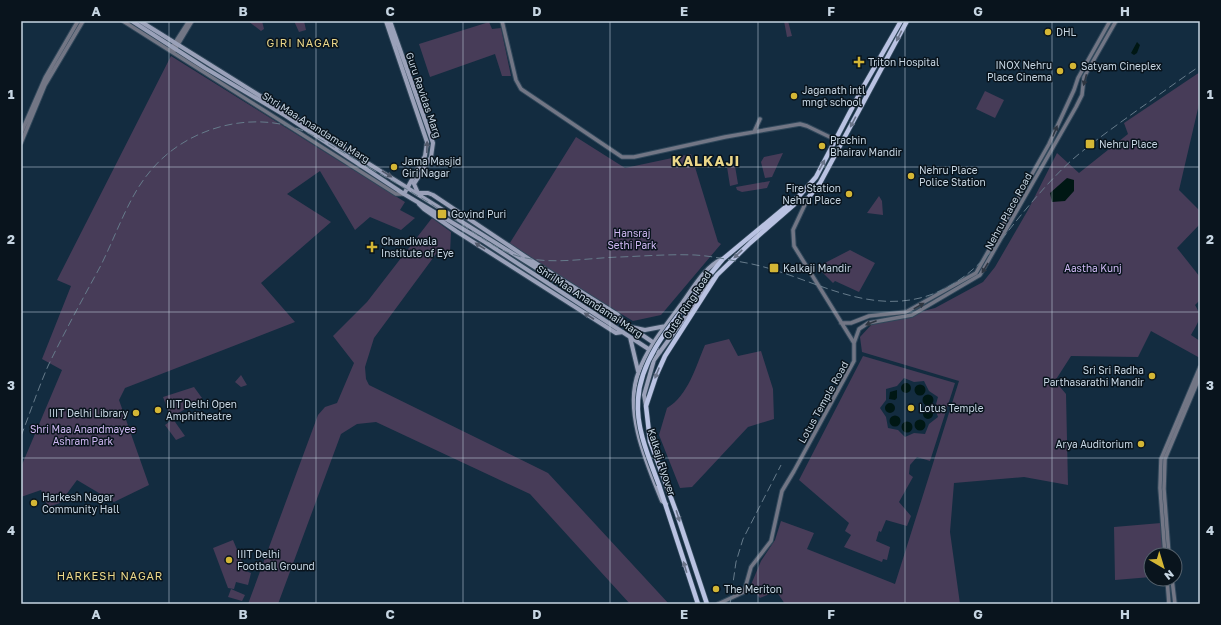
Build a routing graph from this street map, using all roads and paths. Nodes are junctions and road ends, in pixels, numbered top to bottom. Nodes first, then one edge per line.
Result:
1 (78, 21) edge
2 (83, 21) edge
3 (122, 21) edge
4 (132, 21) edge
5 (189, 21) edge
6 (192, 21) edge
7 (386, 21) edge
8 (390, 21) edge
9 (502, 21) edge
10 (901, 21) edge
11 (907, 21) edge
12 (1110, 21) edge
13 (1116, 21) edge
14 (139, 23) edge
15 (135, 29) junction
16 (175, 46) junction
17 (171, 52) junction
18 (205, 68) junction
19 (202, 73) junction
20 (47, 78) junction
21 (760, 119) dead end
22 (754, 132) junction
23 (21, 133) edge
24 (836, 140) junction
25 (21, 143) edge
26 (407, 187) junction
27 (418, 193) junction
28 (404, 194) junction
29 (808, 197) junction
30 (723, 259) junction
31 (717, 275) junction
32 (677, 310) junction
33 (684, 318) junction
34 (841, 323) junction
35 (626, 325) junction
36 (666, 326) junction
37 (630, 337) junction
38 (654, 343) junction
39 (854, 343) junction
40 (650, 350) junction
41 (660, 352) junction
42 (1200, 367) edge
43 (638, 371) junction
44 (1200, 376) edge
45 (637, 377) junction
46 (648, 380) junction
47 (646, 406) junction
48 (666, 504) junction
49 (1164, 547) edge
50 (1168, 547) edge
51 (1168, 587) edge
52 (1173, 587) edge
53 (698, 604) edge
54 (707, 604) edge
55 (718, 604) edge
56 (1169, 604) edge
57 (1174, 604) edge

1 - 20 street
2 - 20 street
3 - 15 street
4 - 14 main road, Shri Maa Anandamai Marg
5 - 16 street
6 - 16 street
26 -> 7 main road, Guru Ravidas Marg
8 - 27 main road, Guru Ravidas Marg
9 - 22 street
10 - 24 main road
11 -> 29 main road, Outer Ring Road
34 -> 12 street, Nehru Place Road
13 -> 39 street, Nehru Place Road
14 - 15 street
14 - 16 main road, Shri Maa Anandamai Marg
15 - 17 street
16 - 17 street
16 - 18 main road, Shri Maa Anandamai Marg
16 -> 26 main road, Shri Maa Anandamai Marg
17 - 19 street
18 - 19 street
18 - 28 main road, Shri Maa Anandamai Marg
19 - 28 street
20 - 23 street
20 - 25 street
21 - 22 street
22 - 24 street
30 -> 24 main road
26 - 27 main road, Shri Maa Anandamai Marg
26 - 28 main road, Guru Ravidas Marg
27 - 35 main road, Shri Maa Anandamai Marg
27 - 35 main road
37 -> 28 main road, Shri Maa Anandamai Marg
29 -> 31 main road, Outer Ring Road
29 - 34 street
30 - 32 main road
30 - 48 main road, Kalkaji Flyover, bridge
31 - 33 main road
31 -> 47 main road, Outer Ring Road
32 - 33 main road
32 - 36 main road
33 - 41 main road
34 - 39 street
35 - 36 main road
35 - 38 main road, Shri Maa Anandamai Marg
36 - 38 main road
37 - 40 main road, Shri Maa Anandamai Marg
37 - 43 main road
38 - 40 main road
38 - 41 main road, Shri Maa Anandamai Marg
39 - 55 street, Lotus Temple Road
40 - 41 main road, Shri Maa Anandamai Marg
40 - 43 main road
41 - 46 main road
42 - 49 street
43 - 45 main road
44 - 50 street
45 - 46 main road
45 - 48 main road
46 - 47 main road
47 -> 54 main road, Outer Ring Road
53 -> 48 main road
51 - 56 street
52 - 57 street

